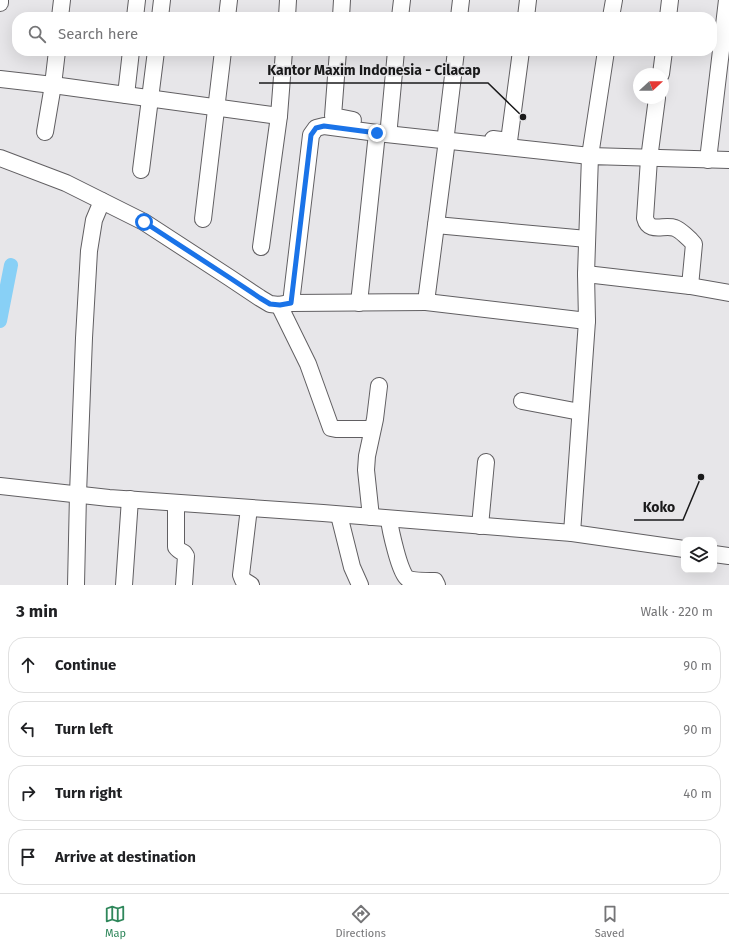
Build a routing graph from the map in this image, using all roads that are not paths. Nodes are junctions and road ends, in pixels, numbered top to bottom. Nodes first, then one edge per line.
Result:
1 (62, 0) edge
2 (137, 0) edge
3 (162, 0) edge
4 (229, 0) edge
5 (288, 0) edge
6 (342, 0) edge
7 (402, 0) edge
8 (461, 0) edge
9 (528, 0) edge
10 (614, 0) edge
11 (670, 0) edge
12 (728, 0) edge
13 (61, 12) edge
14 (136, 12) edge
15 (161, 12) edge
16 (228, 12) edge
17 (287, 12) edge
18 (341, 12) edge
19 (401, 12) edge
20 (460, 12) edge
21 (527, 12) edge
22 (612, 12) edge
23 (669, 12) edge
24 (56, 56) edge
25 (130, 56) edge
26 (155, 56) edge
27 (222, 56) edge
28 (284, 56) edge
29 (338, 56) edge
30 (395, 56) edge
31 (455, 56) edge
32 (520, 56) edge
33 (605, 56) edge
34 (663, 56) edge
35 (661, 68) edge
36 (0, 79) edge
37 (53, 85) junction
38 (126, 95) junction
39 (150, 98) junction
40 (656, 104) edge
41 (216, 107) junction
42 (279, 116) junction
43 (383, 130) junction
44 (46, 132) dead end
45 (446, 137) junction
46 (590, 156) junction
47 (0, 158) edge
48 (649, 159) junction
49 (708, 160) junction
50 (729, 160) edge
51 (141, 170) dead end
52 (102, 201) junction
53 (203, 219) dead end
54 (436, 226) junction
55 (587, 239) junction
56 (261, 247) dead end
57 (586, 274) junction
58 (690, 286) junction
59 (729, 293) edge
60 (426, 302) junction
61 (359, 303) junction
62 (285, 304) junction
63 (587, 321) junction
64 (380, 386) dead end
65 (522, 401) dead end
66 (580, 412) junction
67 (372, 429) junction
68 (486, 462) dead end
69 (0, 486) edge
70 (78, 494) junction
71 (130, 499) junction
72 (176, 503) junction
73 (249, 508) junction
74 (339, 515) junction
75 (370, 517) junction
76 (388, 519) junction
77 (480, 526) junction
78 (572, 533) junction
79 (681, 549) edge
80 (717, 554) edge
81 (729, 556) edge
82 (76, 585) edge
83 (124, 585) edge
84 (184, 585) edge
85 (251, 585) edge
86 (360, 585) edge
87 (437, 585) edge

1 - 13 street
2 - 14 street
3 - 15 street
4 - 16 street
5 - 17 street
6 - 18 street
7 - 19 street
8 - 20 street
9 - 21 street
10 - 22 street
11 - 23 street
12 - 49 street
24 - 37 street
25 - 38 street
26 - 39 street
27 - 41 street
28 - 42 street
29 - 43 street
30 - 43 street
31 - 45 street
32 - 45 street
33 - 46 street
34 - 35 street
36 - 37 street
37 - 38 street
37 - 44 street
38 - 39 street
39 - 41 street
39 - 51 street
40 - 48 street
41 - 42 street
41 - 53 street
42 - 56 street
43 - 45 street
43 - 61 street
43 - 62 street
45 - 46 street
45 - 54 street
46 - 48 street
46 - 55 street
47 - 52 street
48 - 49 street
48 - 58 street
49 - 50 street
52 - 62 street
52 - 70 street
54 - 55 street
54 - 60 street
55 - 57 street
57 - 58 street
57 - 63 street
58 - 59 street
60 - 61 street
60 - 63 street
61 - 62 street
62 - 67 street
63 - 66 street
64 - 67 street
65 - 66 street
66 - 78 street
67 - 75 street
68 - 77 street
69 - 70 street
70 - 71 street
70 - 82 street
71 - 72 street
71 - 83 street
72 - 73 street
72 - 84 street
73 - 74 street
73 - 85 street
74 - 75 street
74 - 86 street
75 - 76 street
76 - 77 street
76 - 87 street
77 - 78 street
78 - 79 street
80 - 81 street

